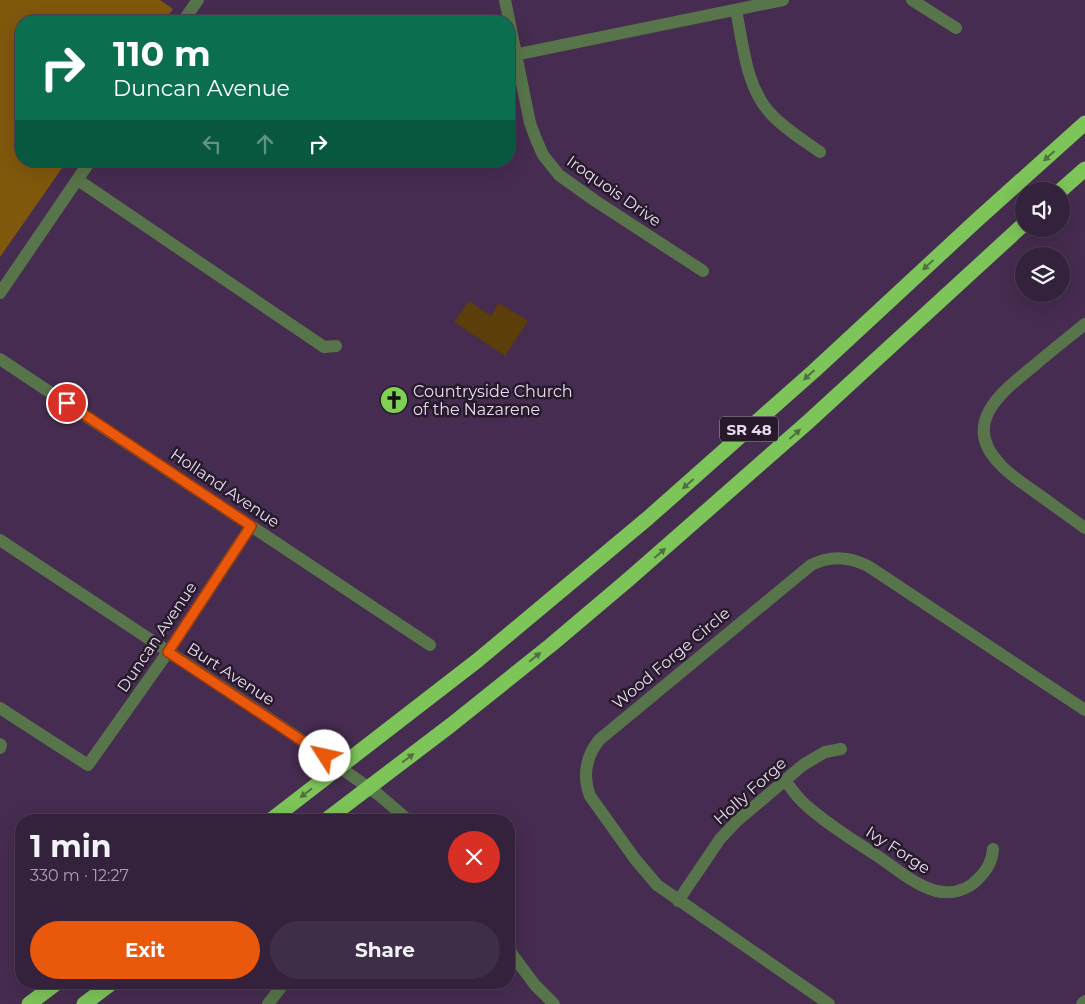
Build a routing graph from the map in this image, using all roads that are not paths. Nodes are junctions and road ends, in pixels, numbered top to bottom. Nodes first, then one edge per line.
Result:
1 (198, 0) edge
2 (505, 0) edge
3 (783, 0) edge
4 (912, 0) edge
5 (736, 10) junction
6 (187, 15) edge
7 (507, 15) edge
8 (956, 28) dead end
9 (515, 54) edge
10 (515, 66) edge
11 (1085, 123) edge
12 (820, 152) dead end
13 (86, 167) edge
14 (1085, 169) edge
15 (78, 180) junction
16 (1070, 182) edge
17 (1015, 232) edge
18 (702, 271) dead end
19 (0, 293) edge
20 (1085, 324) edge
21 (336, 346) dead end
22 (0, 359) edge
23 (251, 526) junction
24 (1085, 528) edge
25 (0, 540) edge
26 (430, 645) dead end
27 (168, 652) junction
28 (0, 708) edge
29 (1085, 710) edge
30 (841, 749) dead end
31 (340, 767) junction
32 (785, 780) junction
33 (369, 787) junction
34 (279, 814) edge
35 (334, 814) edge
36 (401, 814) edge
37 (993, 849) dead end
38 (678, 901) junction
39 (515, 958) edge
40 (49, 989) edge
41 (104, 989) edge
42 (280, 989) edge
43 (1085, 1001) edge
44 (29, 1004) edge
45 (84, 1004) edge
46 (268, 1004) edge
47 (554, 1004) edge
48 (828, 1004) edge
49 (1082, 1004) edge

1 - 6 street
2 - 7 street, Iroquois Drive
3 - 5 street
4 - 8 street
5 - 9 street
5 - 12 street
10 - 18 street, Iroquois Drive
11 -> 31 highway, SR 48
13 - 15 street
14 - 16 highway
15 - 19 street
15 - 21 street
33 -> 17 highway, SR 48
20 - 24 street
22 - 23 street, Holland Avenue
23 - 26 street, Holland Avenue
23 - 27 street, Duncan Avenue
25 - 27 street, Burt Avenue
27 - 28 street, Duncan Avenue
27 - 31 street, Burt Avenue
29 - 38 street, Wood Forge Circle
30 - 32 street, Holly Forge
31 - 33 street, Burt Avenue
31 -> 34 highway, SR 48
32 - 37 street, Ivy Forge
32 - 38 street, Holly Forge
33 - 35 highway, SR 48
33 - 36 street, Burt Avenue
38 - 48 street, Wood Forge Circle
39 - 47 street
40 - 44 highway
41 - 45 highway
42 - 46 street
43 - 49 street

